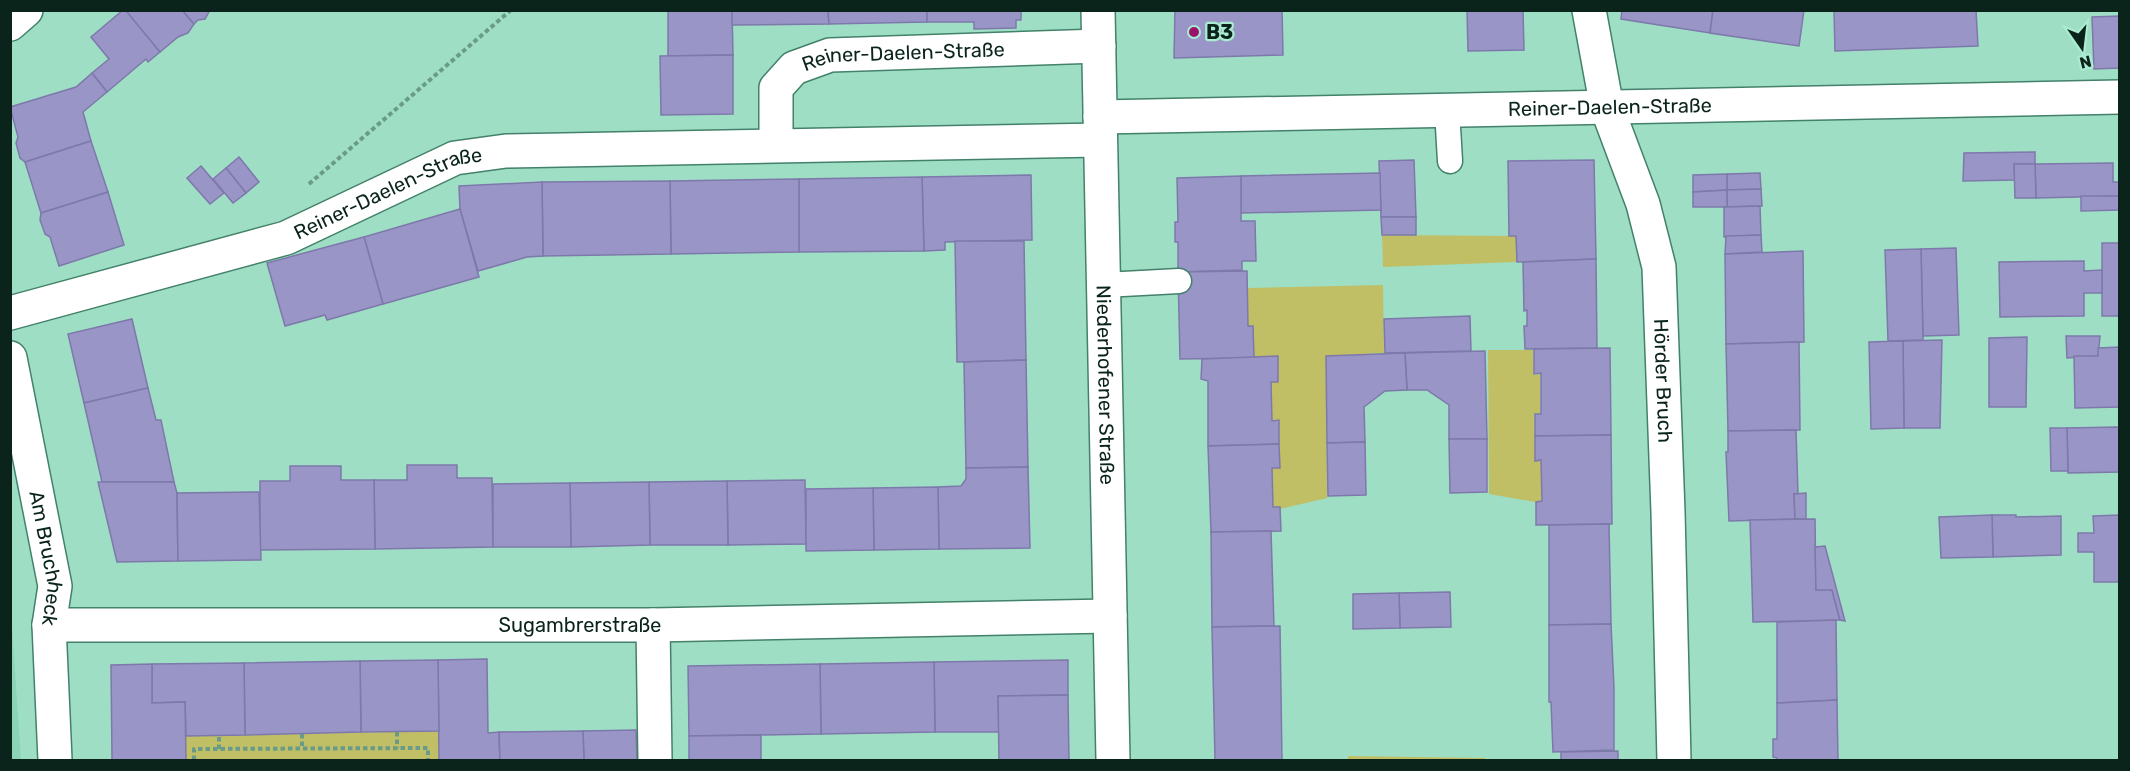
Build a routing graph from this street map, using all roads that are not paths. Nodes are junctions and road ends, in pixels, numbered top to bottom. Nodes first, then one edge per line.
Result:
1 (26, 10) edge
2 (1098, 10) edge
3 (1589, 10) edge
4 (10, 24) edge
5 (1098, 46) junction
6 (2120, 97) edge
7 (1607, 108) junction
8 (1447, 110) junction
9 (1100, 128) junction
10 (776, 145) junction
11 (1450, 161) dead end
12 (1179, 281) dead end
13 (1104, 285) junction
14 (10, 313) edge
15 (10, 358) edge
16 (1110, 616) junction
17 (49, 625) junction
18 (653, 625) junction
19 (55, 760) edge
20 (655, 760) edge
21 (1113, 760) edge
22 (1674, 760) edge

1 - 4 street
2 - 5 street, Niederhofener Straße
3 - 7 street, Hörder Bruch
5 - 9 street, Niederhofener Straße
5 - 10 street, Reiner-Daelen-Straße
6 - 7 street, Reiner-Daelen-Straße
7 - 8 street, Reiner-Daelen-Straße
7 - 22 street, Hörder Bruch
8 - 9 street, Reiner-Daelen-Straße
8 - 11 lane
9 - 10 street, Reiner-Daelen-Straße
9 - 13 street, Niederhofener Straße
10 - 14 street, Reiner-Daelen-Straße
12 - 13 lane
13 - 16 street, Niederhofener Straße
15 - 17 street, Am Bruchheck
16 - 18 street, Sugambrerstraße
16 - 21 street, Niederhofener Straße
17 - 18 street, Sugambrerstraße
17 - 19 street, Am Bruchheck
18 - 20 street

